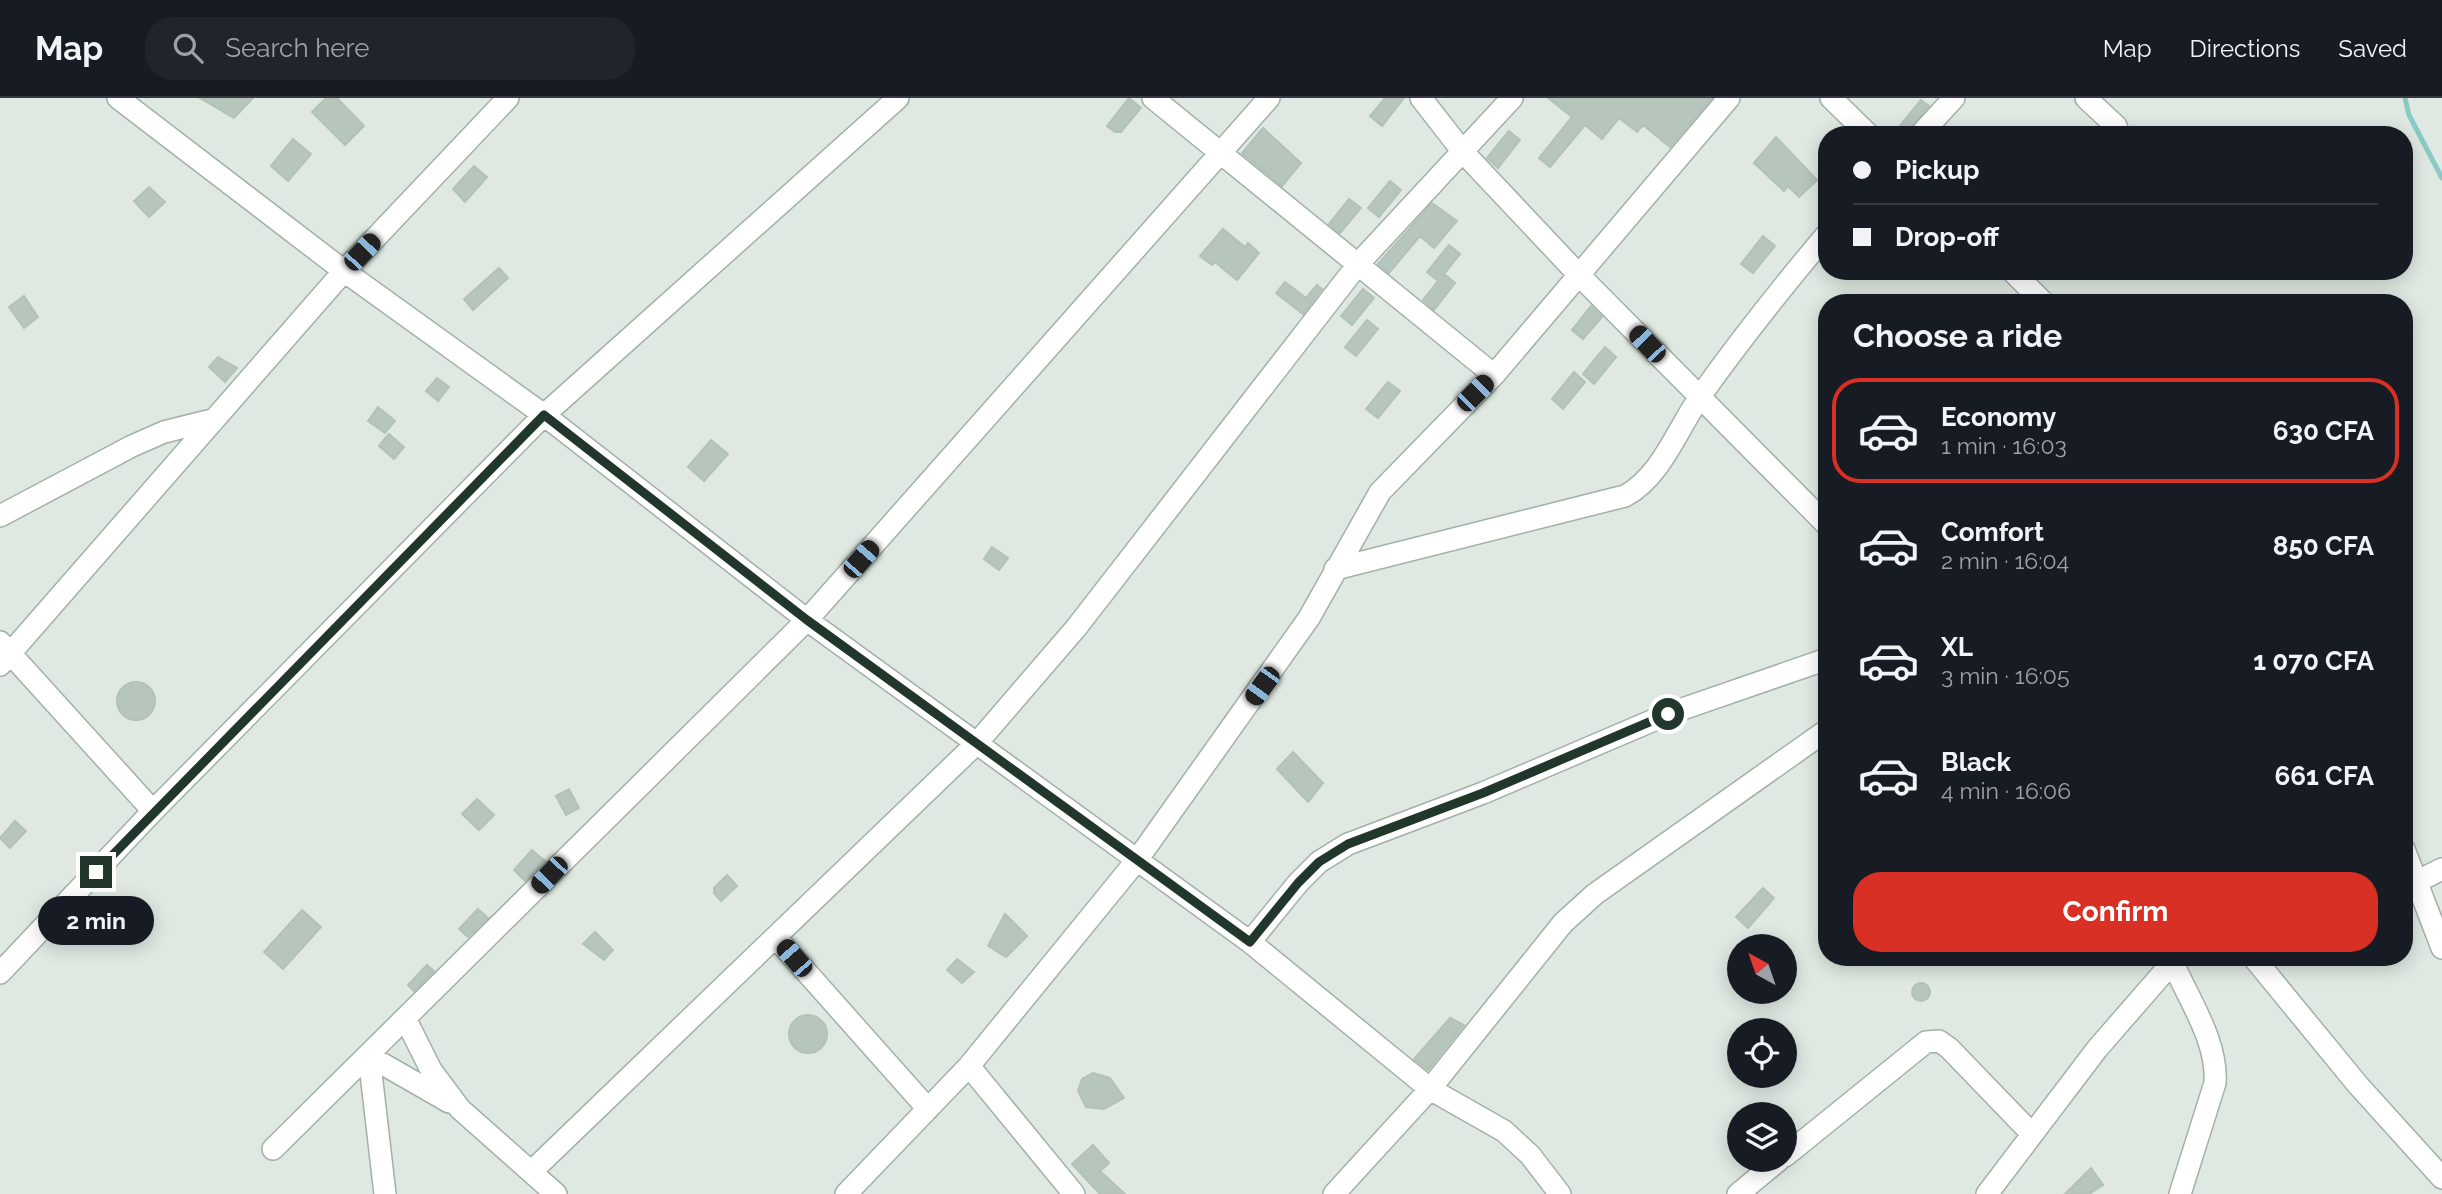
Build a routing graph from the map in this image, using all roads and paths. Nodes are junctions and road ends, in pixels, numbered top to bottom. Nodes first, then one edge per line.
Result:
1 (118, 98) edge
2 (508, 98) edge
3 (898, 98) edge
4 (1153, 98) edge
5 (1269, 98) edge
6 (1421, 98) edge
7 (1512, 98) edge
8 (1729, 98) edge
9 (1831, 98) edge
10 (1954, 98) edge
11 (2086, 98) edge
12 (1860, 126) edge
13 (1928, 126) edge
14 (2116, 126) edge
15 (1220, 152) junction
16 (1463, 152) junction
17 (1818, 245) edge
18 (1359, 263) junction
19 (344, 271) junction
20 (1577, 273) junction
21 (2021, 280) edge
22 (2035, 294) edge
23 (1494, 375) junction
24 (1700, 397) junction
25 (544, 415) junction
26 (212, 420) junction
27 (0, 516) edge
28 (1818, 516) edge
29 (1335, 569) junction
30 (807, 620) junction
31 (4, 653) edge
32 (1818, 662) edge
33 (1818, 736) edge
34 (977, 743) junction
35 (153, 811) junction
36 (1137, 860) junction
37 (2442, 869) edge
38 (2413, 870) edge
39 (2418, 881) junction
40 (777, 939) junction
41 (1250, 942) junction
42 (2442, 948) edge
43 (2170, 966) edge
44 (2178, 966) edge
45 (2260, 966) edge
46 (0, 973) edge
47 (406, 1020) junction
48 (369, 1056) junction
49 (969, 1066) junction
50 (1430, 1089) junction
51 (460, 1109) junction
52 (928, 1110) junction
53 (2032, 1135) junction
54 (1797, 1146) edge
55 (272, 1150) dead end
56 (532, 1171) junction
57 (1765, 1172) edge
58 (2442, 1178) edge
59 (385, 1194) edge
60 (556, 1194) edge
61 (846, 1194) edge
62 (1074, 1194) edge
63 (1334, 1194) edge
64 (1560, 1194) edge
65 (1738, 1194) edge
66 (1987, 1194) edge
67 (2180, 1194) edge

1 - 19 street
2 - 19 street
3 - 25 street
4 - 15 street
5 - 15 street
6 - 16 street
7 - 16 street
8 - 20 street
9 - 12 street
10 - 13 street
11 - 14 street
15 - 18 street
15 - 30 street
16 - 18 street
16 - 20 street
17 - 24 street
18 - 23 street
18 - 34 street
19 - 25 street
19 - 26 street
20 - 23 street
20 - 24 street
21 - 22 street
23 - 29 street
24 - 28 street
24 - 29 street
25 - 30 street
25 - 35 street
26 - 27 street
26 - 31 street
29 - 36 street
30 - 34 street
30 - 47 street
31 - 35 street
32 - 41 street
33 - 50 street
34 - 36 street
34 - 40 street
35 - 46 street
36 - 41 street
36 - 49 street
37 - 39 street
38 - 39 street
39 - 42 street
40 - 52 street
40 - 56 street
41 - 50 street
43 - 53 street
44 - 67 street
45 - 58 street
47 - 48 street
47 - 51 street
48 - 51 street
48 - 55 street
48 - 59 street
49 - 52 street
49 - 62 street
50 - 63 street
50 - 64 street
51 - 56 street
52 - 61 street
53 - 54 street
53 - 66 street
56 - 60 street
57 - 65 street

